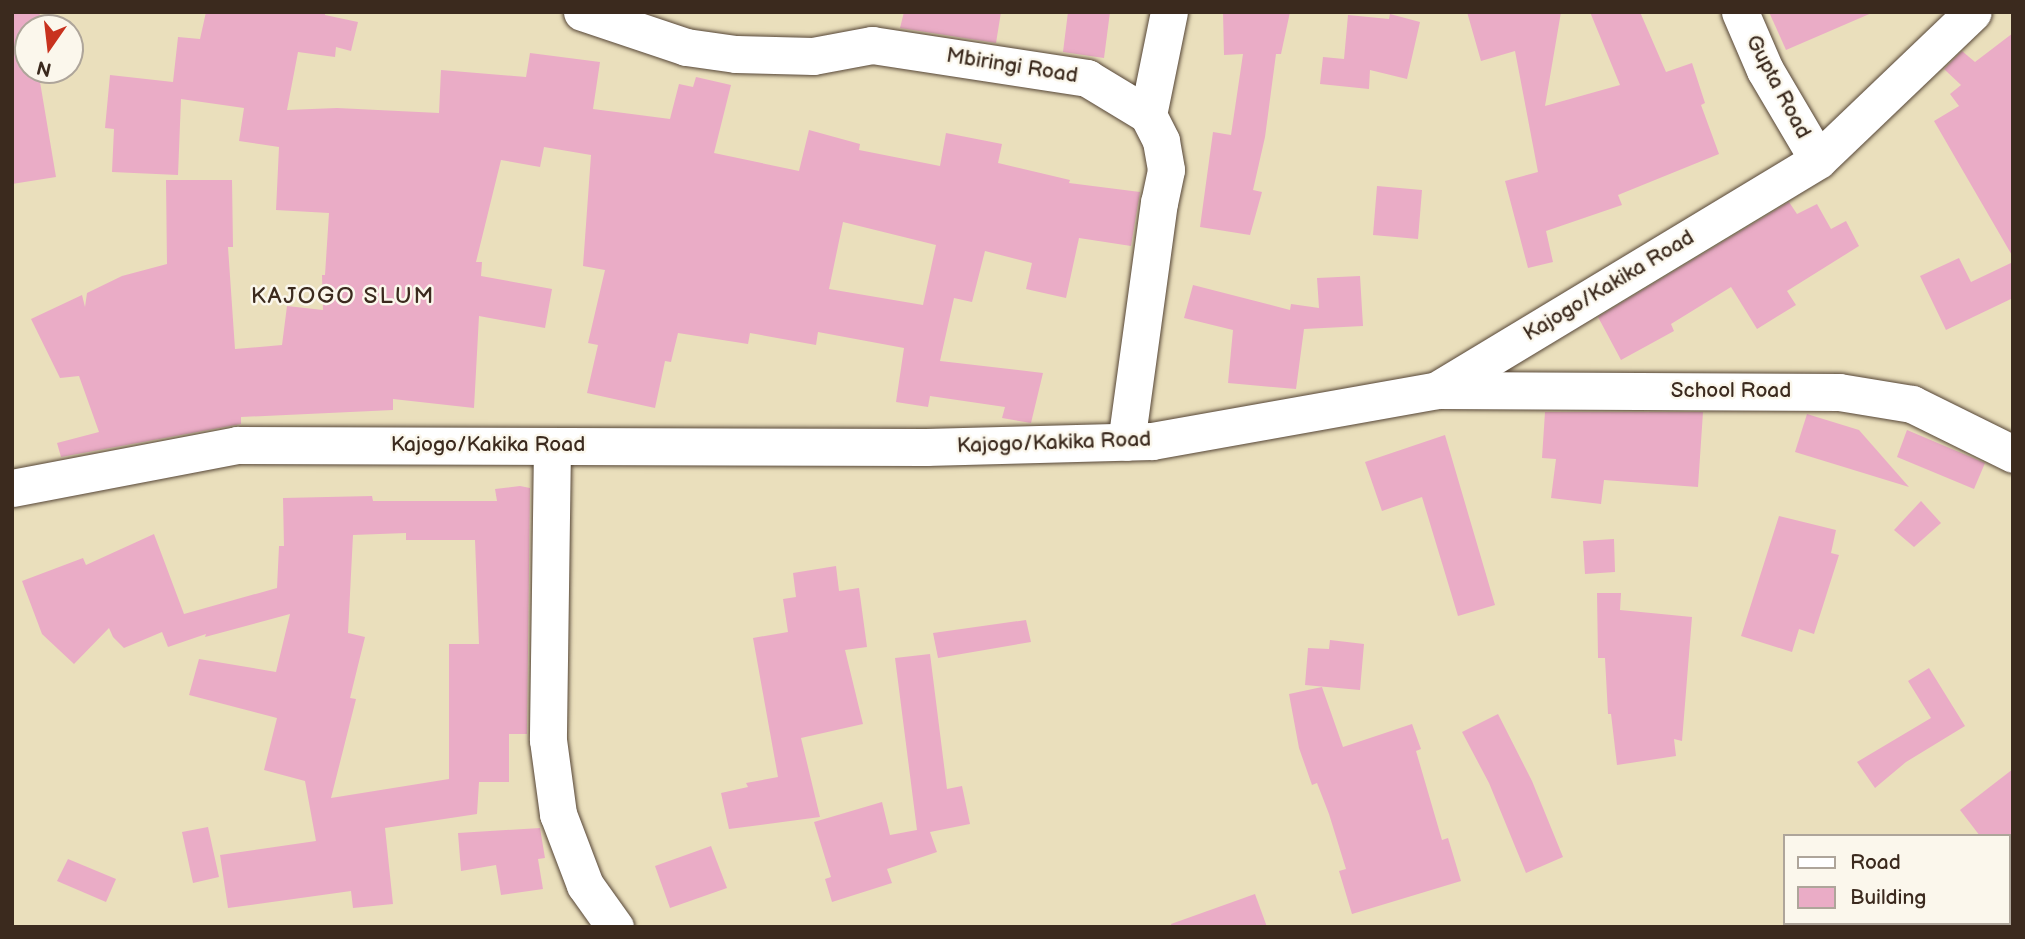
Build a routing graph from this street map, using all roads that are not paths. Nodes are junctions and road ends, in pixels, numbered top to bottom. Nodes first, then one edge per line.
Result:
1 (582, 12) edge
2 (1169, 12) edge
3 (1740, 12) edge
4 (1973, 12) edge
5 (1148, 115) junction
6 (1818, 160) junction
7 (1437, 390) junction
8 (1996, 434) edge
9 (1126, 442) junction
10 (552, 446) junction
11 (2013, 454) edge
12 (12, 488) edge
13 (615, 927) edge

1 - 5 street, Mbiringi Road
2 - 5 street
3 - 6 street, Gupta Road
4 - 6 street, Kajogo/Kakika Road
5 - 9 street
6 - 7 street, Kajogo/Kakika Road
7 - 8 street, School Road
7 - 9 street, Kajogo/Kakika Road
8 - 11 street, School Road
9 - 10 street, Kajogo/Kakika Road
10 - 12 street, Kajogo/Kakika Road
10 - 13 street

